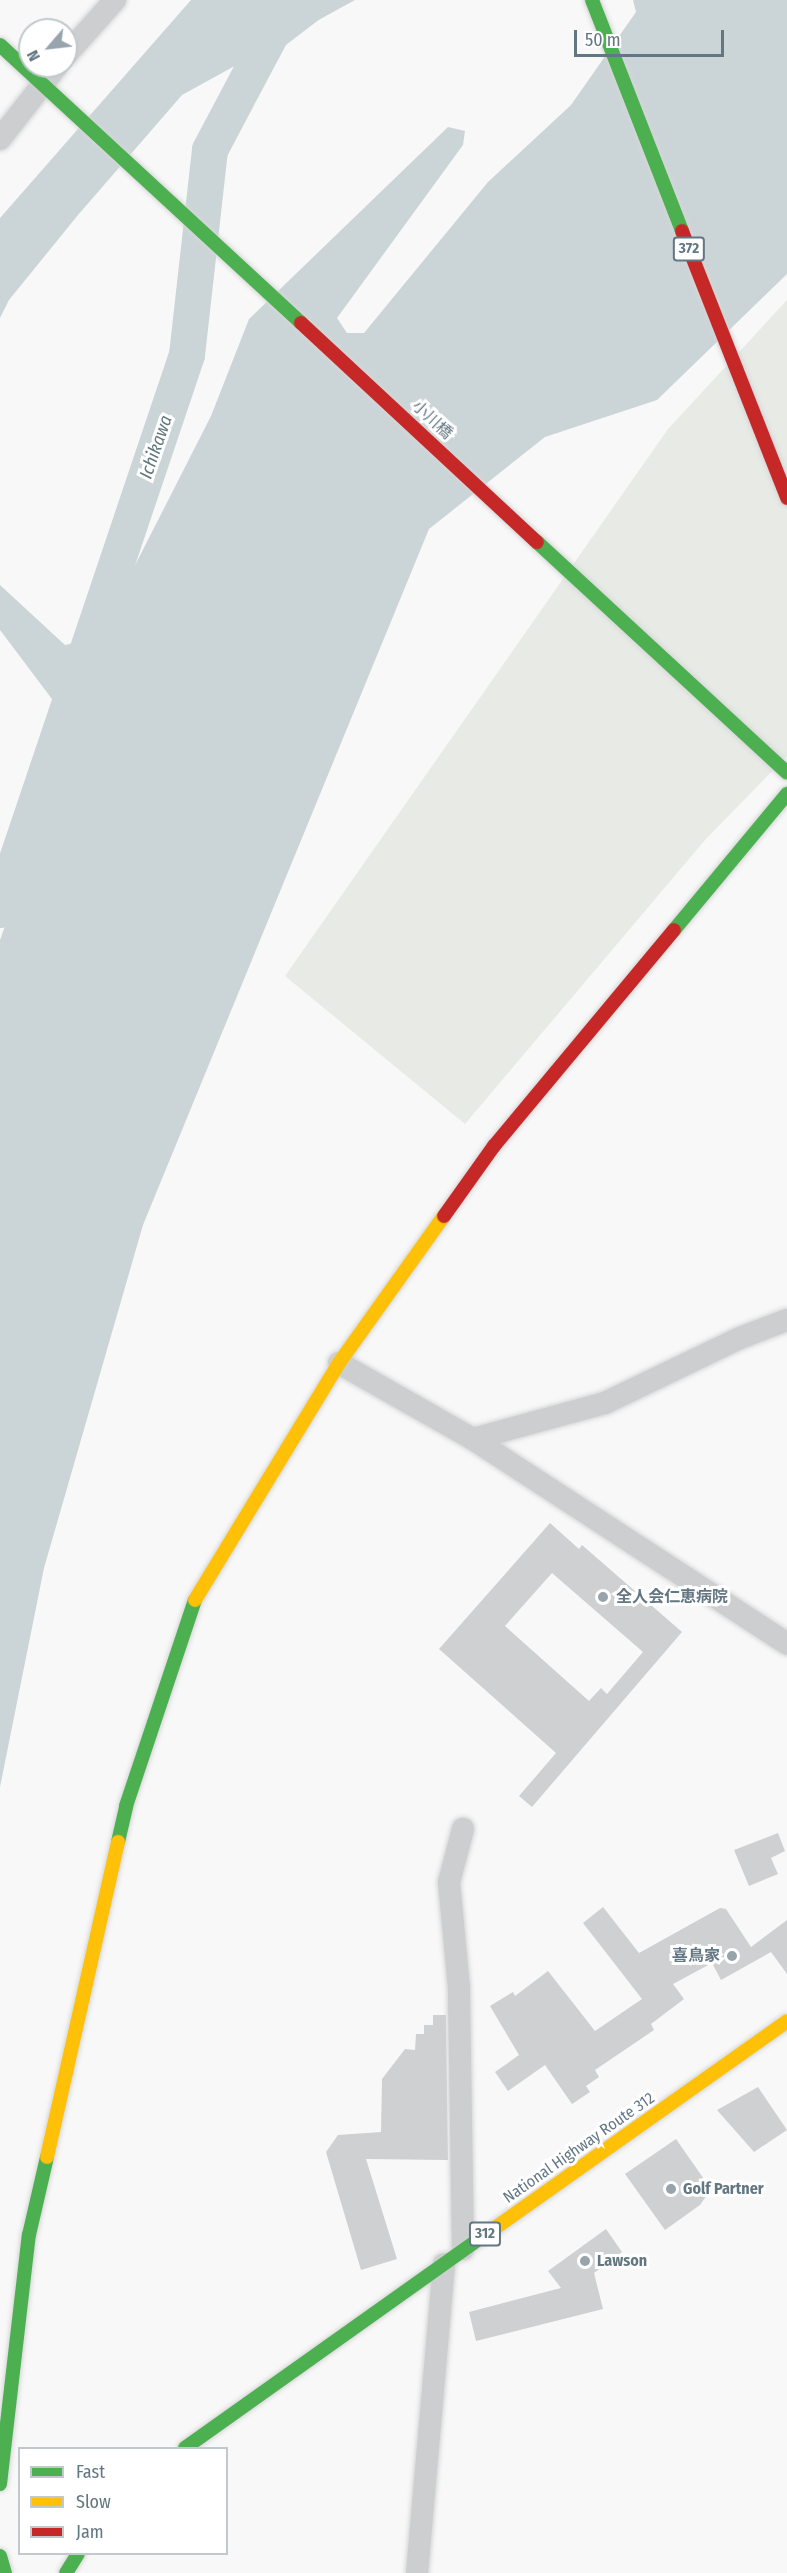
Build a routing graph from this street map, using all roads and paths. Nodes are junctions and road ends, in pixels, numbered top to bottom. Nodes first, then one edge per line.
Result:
1 (115, 0) edge
2 (592, 0) edge
3 (78, 42) edge
4 (0, 45) edge
5 (52, 80) edge
6 (0, 139) edge
7 (787, 498) edge
8 (786, 772) edge
9 (787, 794) edge
10 (787, 1320) edge
11 (339, 1363) junction
12 (473, 1439) junction
13 (787, 1644) edge
14 (463, 1829) dead end
15 (787, 2021) edge
16 (463, 2249) junction
17 (444, 2264) junction
18 (186, 2447) edge
19 (0, 2484) edge
20 (77, 2555) edge
21 (0, 2556) edge
22 (5, 2573) edge
23 (66, 2573) edge
24 (417, 2573) edge

1 - 3 street
2 - 7 main road, 372
4 - 5 main road, 小川橋
5 - 6 street
5 - 8 main road, 小川橋
9 - 11 main road
10 - 12 street
11 - 12 street
11 - 19 main road
12 - 13 street
14 - 16 street
15 - 16 main road, National Highway Route 312 / 312
16 - 17 main road, National Highway Route 312 / 312
17 - 18 main road, National Highway Route 312 / 312
17 - 24 street
20 - 23 main road
21 - 22 main road

